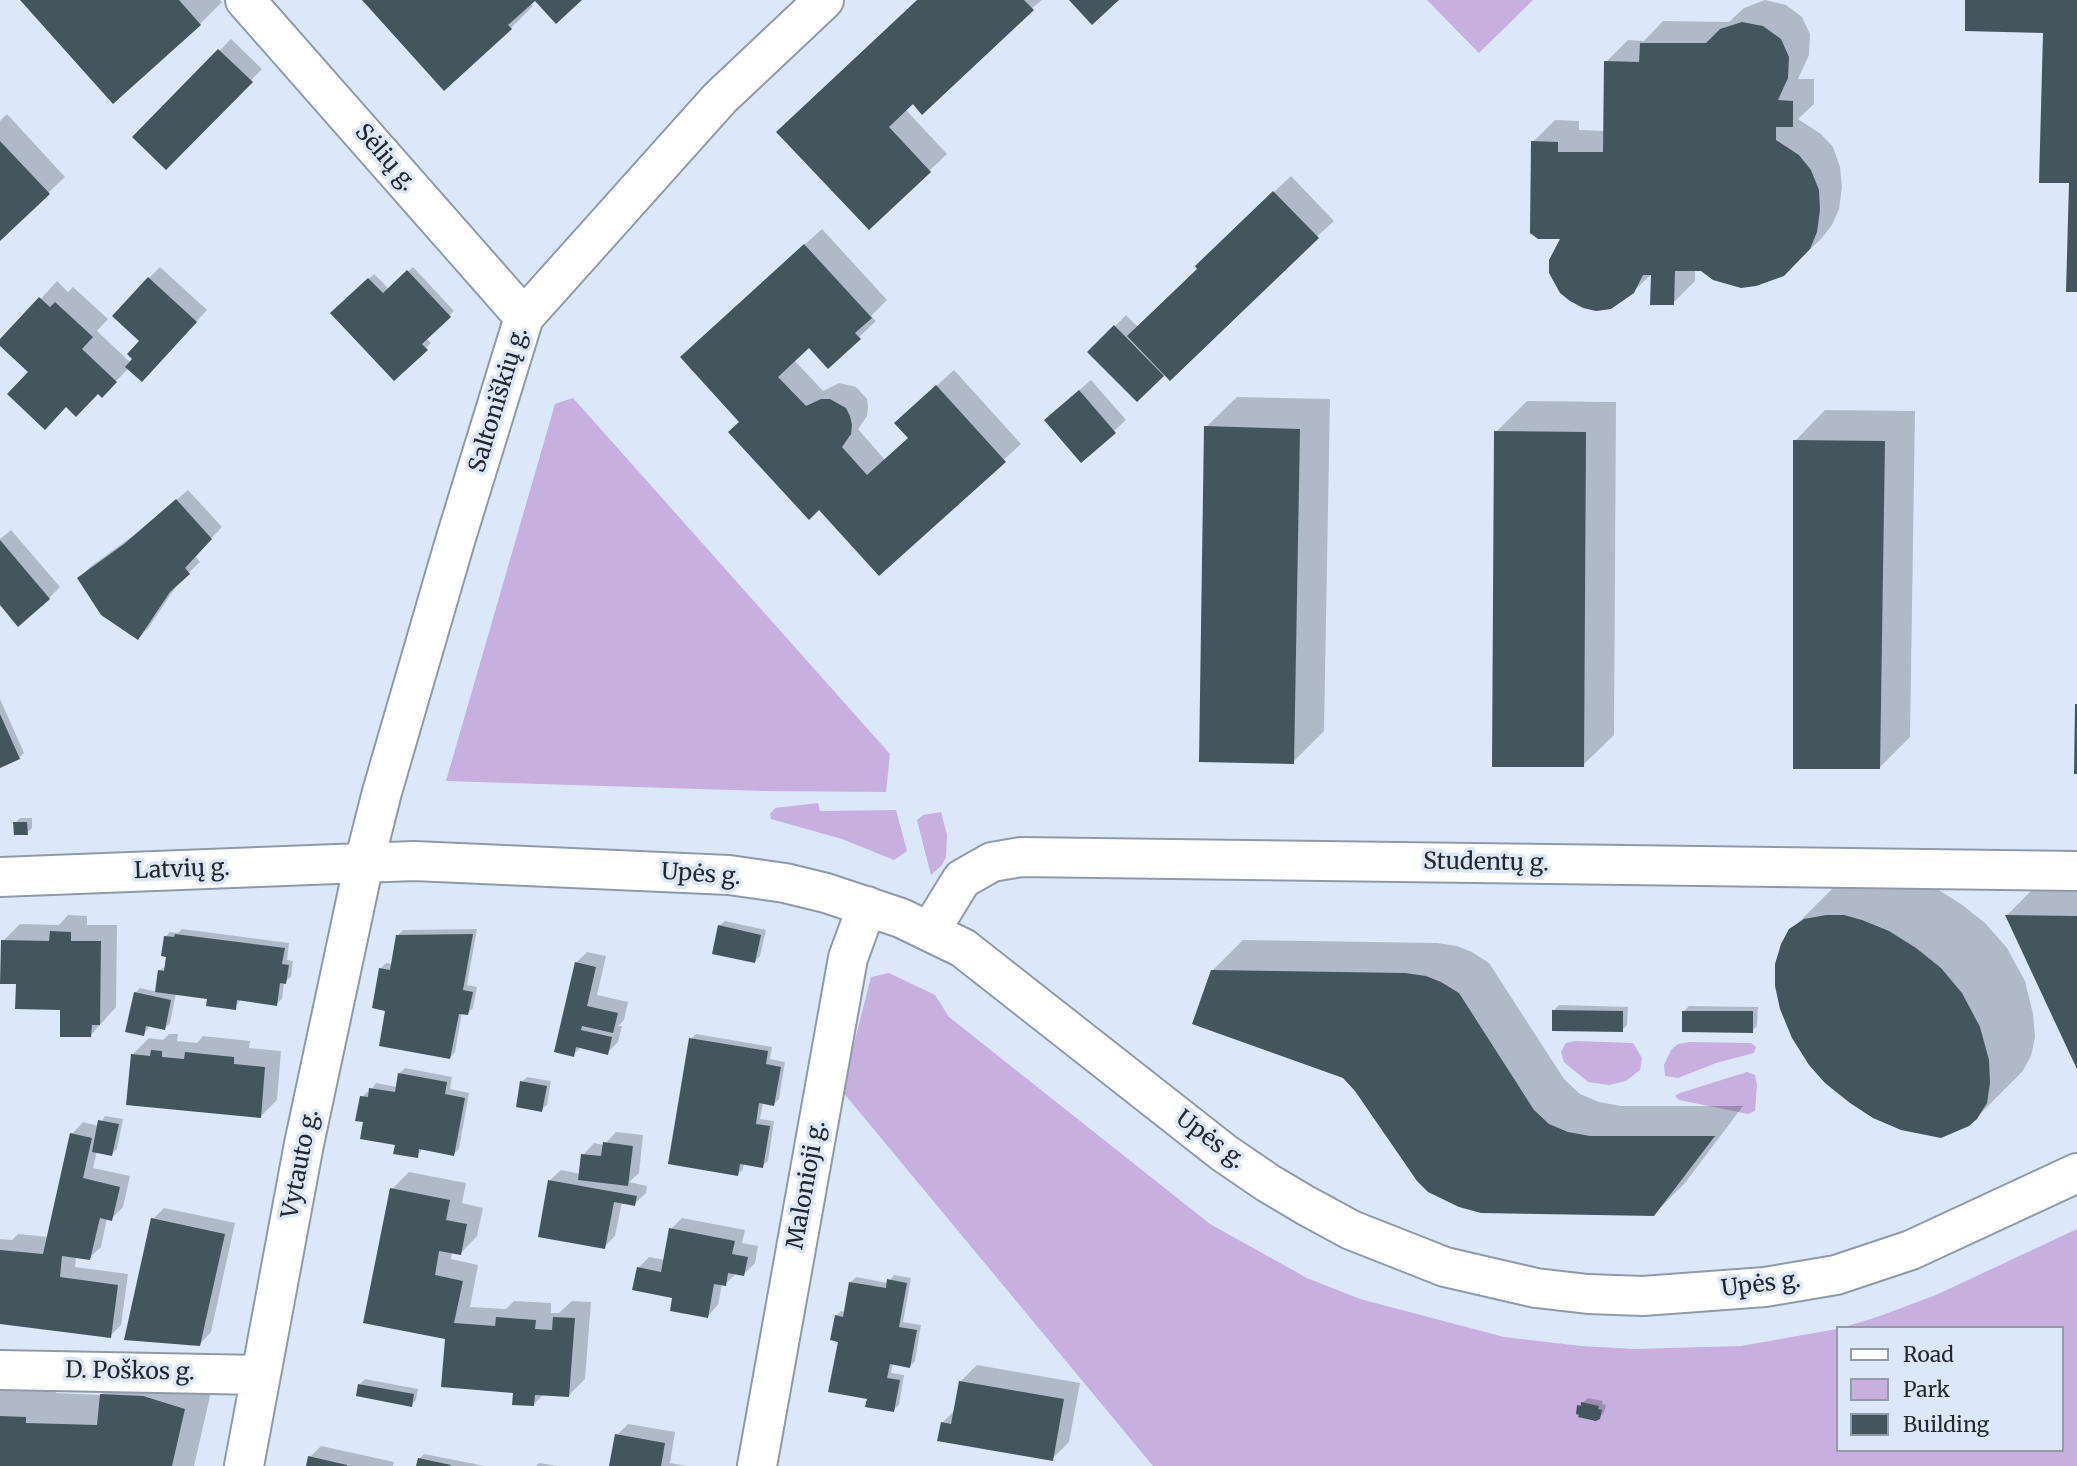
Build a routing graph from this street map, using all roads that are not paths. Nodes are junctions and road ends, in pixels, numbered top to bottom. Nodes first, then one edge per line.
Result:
1 (245, 0) edge
2 (824, 0) edge
3 (524, 317) junction
4 (364, 863) junction
5 (2077, 871) edge
6 (0, 877) edge
7 (867, 906) junction
8 (930, 931) junction
9 (2077, 1173) edge
10 (0, 1370) edge
11 (261, 1375) junction
12 (244, 1466) edge
13 (757, 1466) edge

1 - 3 street, Sėlių g.
2 - 3 street, Saltoniškių g.
3 - 4 street, Saltoniškių g.
4 - 6 street, Latvių g.
4 - 7 street, Upės g.
4 - 11 street, Vytauto g.
5 - 8 street, Studentų g.
7 - 8 street, Upės g.
7 - 13 street, Malonioji g.
8 - 9 street, Upės g.
10 - 11 street, D. Poškos g.
11 - 12 street, Vytauto g.

